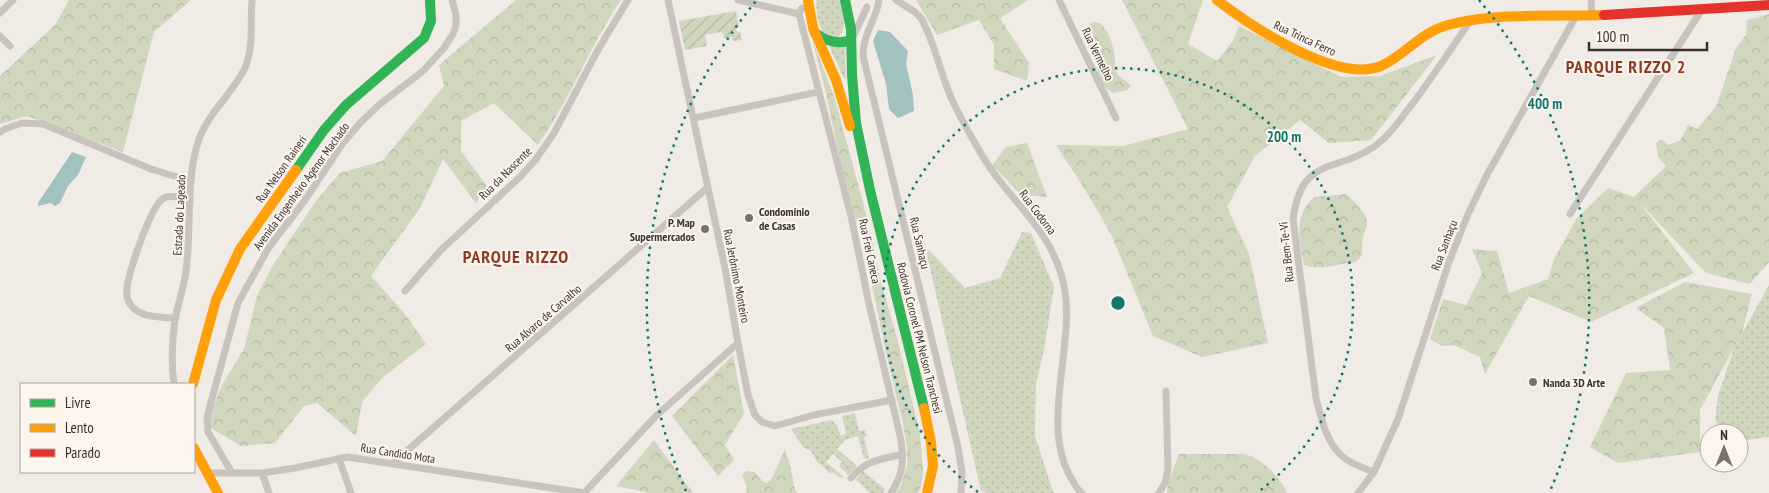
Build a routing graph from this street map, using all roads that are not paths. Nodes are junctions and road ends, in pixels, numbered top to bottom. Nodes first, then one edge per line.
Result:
1 (13, 0) edge
2 (252, 0) edge
3 (452, 0) edge
4 (628, 0) edge
5 (668, 0) edge
6 (738, 0) edge
7 (845, 0) edge
8 (879, 0) edge
9 (896, 0) edge
10 (1059, 0) edge
11 (1217, 0) edge
12 (1591, 0) edge
13 (432, 1) edge
14 (869, 2) edge
15 (808, 3) edge
16 (1769, 5) edge
17 (1701, 11) junction
18 (0, 12) edge
19 (847, 12) junction
20 (799, 14) junction
21 (1576, 16) junction
22 (1592, 16) junction
23 (1470, 21) junction
24 (815, 33) junction
25 (0, 36) edge
26 (851, 40) junction
27 (834, 42) junction
28 (10, 46) dead end
29 (818, 92) junction
30 (694, 118) junction
31 (1116, 118) dead end
32 (0, 132) edge
33 (190, 182) junction
34 (707, 188) junction
35 (870, 190) junction
36 (190, 200) junction
37 (1570, 214) dead end
38 (405, 291) dead end
39 (176, 318) junction
40 (738, 343) junction
41 (174, 383) edge
42 (193, 383) edge
43 (1166, 391) dead end
44 (892, 400) junction
45 (195, 450) edge
46 (903, 454) junction
47 (339, 459) junction
48 (393, 463) junction
49 (1374, 472) junction
50 (208, 473) junction
51 (232, 473) junction
52 (262, 473) junction
53 (851, 478) dead end
54 (218, 493) edge
55 (269, 493) edge
56 (351, 493) edge
57 (585, 493) edge
58 (891, 493) edge
59 (927, 493) edge
60 (961, 493) edge
61 (1082, 493) edge
62 (1159, 493) edge
63 (1358, 493) edge

1 - 18 street
2 - 33 street, Estrada do Lageado
3 - 51 street, Avenida Engenheiro Agenor Machado
4 - 38 street, Rua da Nascente
5 - 30 street, Rua Jerônimo Monteiro
6 - 20 street
7 - 19 main road, Rodovia Coronel PM Nelson Tranchesi
8 - 60 street, Rua Sanhaçu
9 - 61 street, Rua Codorna
10 - 31 street, Rua Vermelho
11 - 23 main road, Rua Trinca Ferro
12 - 22 street
13 - 42 main road, Rua Nelson Raineri
14 - 26 street
15 - 20 street
15 - 24 main road, Rodovia Coronel PM Nelson Tranchesi
16 - 17 main road, Rua Trinca Ferro
17 - 22 main road, Rua Trinca Ferro
17 - 37 street
19 - 26 main road, Rodovia Coronel PM Nelson Tranchesi
19 - 27 main road
20 - 29 street, Rua Frei Caneca
21 - 22 main road, Rua Trinca Ferro
21 - 23 main road, Rua Trinca Ferro
21 - 49 street, Rua Sanhaçu
23 - 49 street, Rua Bem-Te-Vi
24 - 27 main road
24 - 35 main road, Rodovia Coronel PM Nelson Tranchesi
25 - 28 street
26 - 27 main road
26 - 35 main road, Rodovia Coronel PM Nelson Tranchesi
29 - 30 street
29 - 44 street, Rua Frei Caneca
30 - 34 street, Rua Jerônimo Monteiro
32 - 33 street
33 - 36 street, Estrada do Lageado
34 - 40 street, Rua Jerônimo Monteiro
34 - 48 street, Rua Alvaro de Carvalho
35 - 59 main road, Rodovia Coronel PM Nelson Tranchesi
36 - 39 street, Estrada do Lageado
36 - 39 street
39 - 41 street, Estrada do Lageado
40 - 44 street, Rua Jerônimo Monteiro
40 - 57 street, Rua Candido Mota
43 - 62 street
44 - 46 street, Rua Frei Caneca
45 - 50 main road
46 - 53 street
46 - 58 street, Rua Frei Caneca
47 - 48 street, Rua Candido Mota
47 - 52 street, Rua Candido Mota
47 - 56 street
48 - 57 street, Rua Candido Mota
49 - 63 street, Rua Sanhaçu
50 - 51 street, Rua Candido Mota
50 - 54 main road
51 - 52 street, Rua Candido Mota
52 - 55 street

